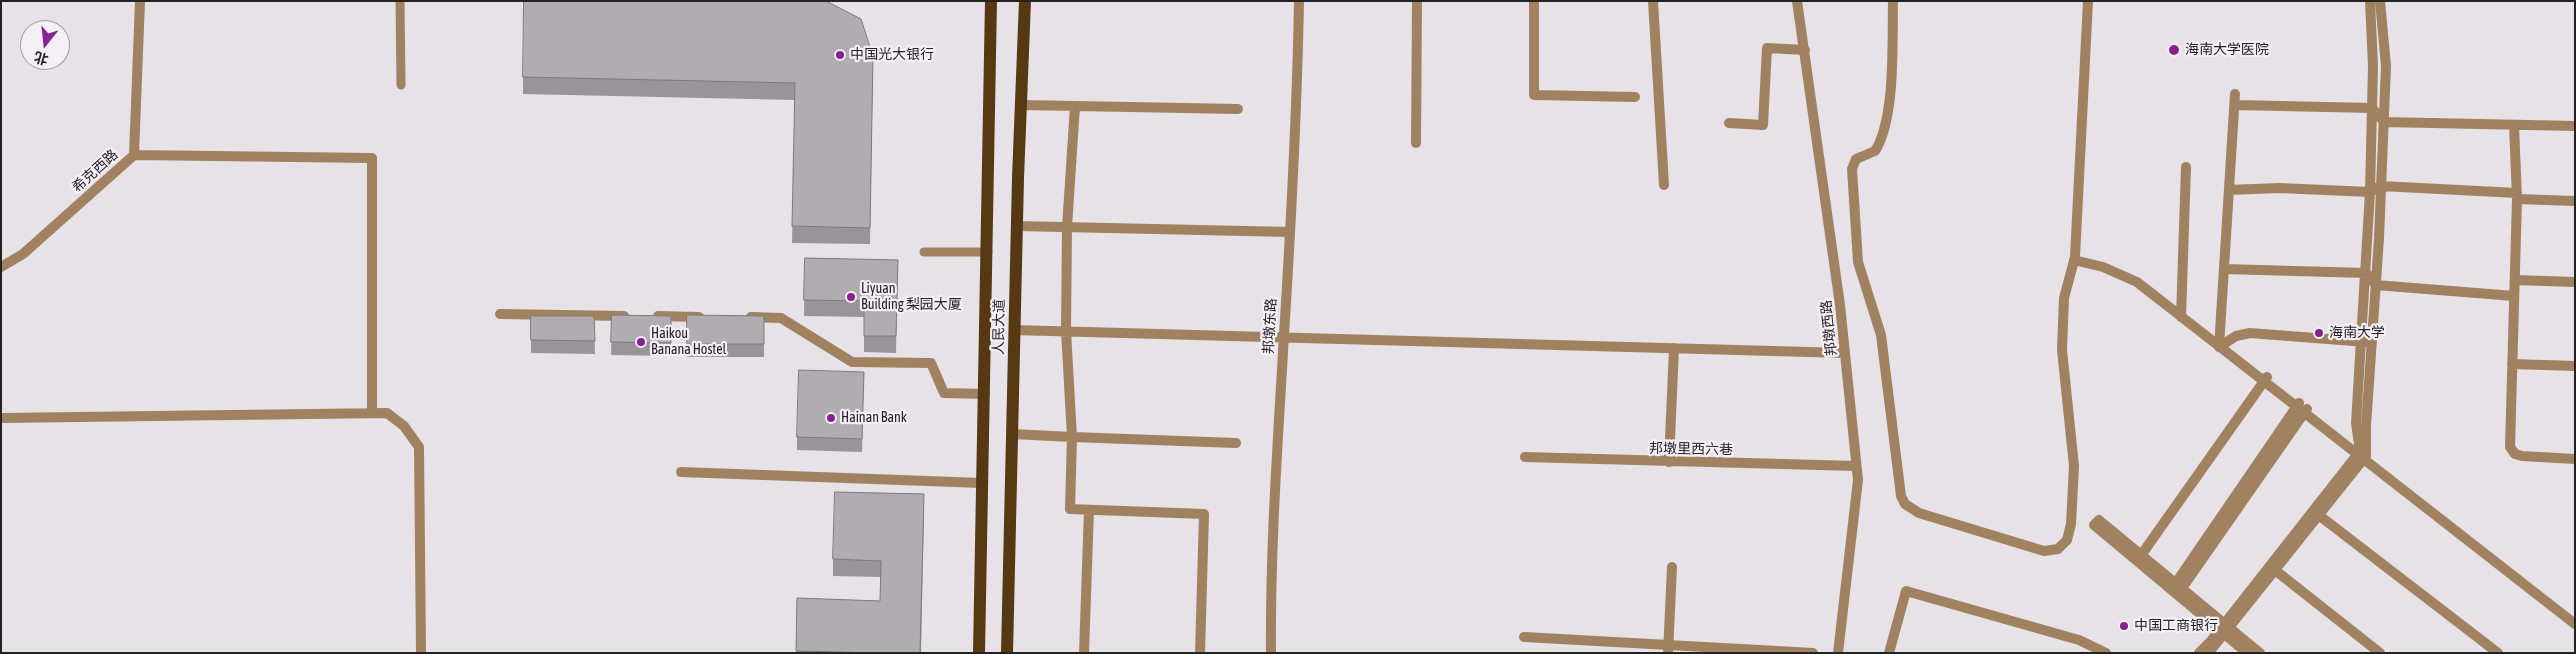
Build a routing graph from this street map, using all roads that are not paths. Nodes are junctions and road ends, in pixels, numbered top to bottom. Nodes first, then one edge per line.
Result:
1 (140, 1) edge
2 (400, 1) edge
3 (991, 1) edge
4 (1025, 1) edge
5 (1299, 1) edge
6 (1418, 1) edge
7 (1534, 1) edge
8 (1653, 1) edge
9 (1797, 1) edge
10 (1893, 1) edge
11 (2088, 1) edge
12 (2370, 1) edge
13 (2380, 1) edge
14 (1804, 50) junction
15 (401, 85) dead end
16 (1635, 97) dead end
17 (1021, 105) junction
18 (1075, 106) junction
19 (2372, 108) junction
20 (1238, 109) dead end
21 (2384, 122) junction
22 (1729, 123) dead end
23 (2514, 125) junction
24 (2575, 126) edge
25 (1416, 143) dead end
26 (134, 155) junction
27 (2186, 167) dead end
28 (1664, 185) dead end
29 (2381, 186) junction
30 (2229, 190) junction
31 (2370, 192) junction
32 (2517, 196) junction
33 (2575, 201) edge
34 (1017, 226) junction
35 (1068, 227) junction
36 (1290, 232) junction
37 (924, 252) dead end
38 (988, 252) junction
39 (2075, 257) junction
40 (1, 267) edge
41 (2224, 269) junction
42 (2366, 273) junction
43 (2515, 280) junction
44 (2575, 282) edge
45 (2376, 285) junction
46 (2514, 296) junction
47 (2181, 313) junction
48 (500, 314) dead end
49 (713, 317) edge
50 (742, 317) edge
51 (1014, 330) junction
52 (1066, 332) junction
53 (1284, 337) junction
54 (2367, 342) junction
55 (2221, 343) junction
56 (1674, 348) junction
57 (1845, 353) junction
58 (2512, 364) junction
59 (2575, 366) edge
60 (2265, 379) junction
61 (985, 394) junction
62 (2302, 408) junction
63 (372, 413) junction
64 (1, 418) edge
65 (1012, 434) junction
66 (1072, 437) junction
67 (1236, 443) dead end
68 (2362, 456) junction
69 (1525, 457) dead end
70 (2575, 459) edge
71 (1669, 462) junction
72 (1856, 466) junction
73 (681, 472) dead end
74 (982, 483) junction
75 (1089, 510) junction
76 (2317, 513) junction
77 (1672, 567) dead end
78 (2273, 569) junction
79 (2176, 589) junction
80 (2575, 617) edge
81 (2575, 624) edge
82 (2225, 629) junction
83 (1524, 637) dead end
84 (1668, 649) edge
85 (421, 653) edge
86 (979, 653) edge
87 (1006, 653) edge
88 (1084, 653) edge
89 (1200, 653) edge
90 (1270, 653) edge
91 (1813, 653) edge
92 (1838, 653) edge
93 (1890, 653) edge
94 (2106, 653) edge
95 (2199, 653) edge
96 (2209, 653) edge
97 (2247, 653) edge
98 (2260, 653) edge
99 (2380, 653) edge
100 (2498, 653) edge

1 - 26 street, 希克西路
2 - 15 lane
3 - 38 main road, 人民大道
4 - 17 main road, 人民大道
5 - 36 street, 邦墩东路
6 - 25 street
7 - 16 street
8 - 28 street
9 - 14 street, 邦墩西路
10 - 39 street
11 - 39 street
12 - 19 street
13 - 21 street
14 - 22 street
14 - 57 street, 邦墩西路
17 - 18 street
17 - 34 main road, 人民大道
18 - 20 street
18 - 35 street
19 - 21 street
19 - 30 street
19 - 31 street
21 - 23 street
21 - 29 street
23 - 24 street
23 - 32 street
26 - 40 street, 希克西路
26 - 63 street
27 - 47 street
29 - 31 street
29 - 32 street
29 - 45 street
30 - 31 street
30 - 41 street
31 - 42 street
32 - 33 street
32 - 43 street
34 - 35 street
34 - 51 main road, 人民大道
35 - 36 street
35 - 52 street
36 - 53 street, 邦墩东路
37 - 38 lane
38 - 61 main road, 人民大道
39 - 47 street
41 - 42 street
41 - 55 street
42 - 45 street
42 - 54 street
43 - 44 street
43 - 46 street
45 - 46 street
45 - 54 street
46 - 58 street
47 - 55 street
48 - 49 street
50 - 61 street
51 - 52 street
51 - 65 main road, 人民大道
52 - 53 street
52 - 66 street
53 - 56 street
53 - 90 street, 邦墩东路
54 - 55 street
54 - 68 street
55 - 60 street
56 - 57 street
56 - 71 street
57 - 72 street, 邦墩西路
58 - 59 street
58 - 70 street
60 - 62 street
60 - 79 street
61 - 74 main road, 人民大道
62 - 68 street
62 - 79 street
63 - 64 street
63 - 85 street
65 - 66 street
65 - 87 main road, 人民大道
66 - 67 street
66 - 75 street
68 - 76 street
68 - 80 street
68 - 81 street
69 - 71 street, 邦墩里西六巷
71 - 72 street, 邦墩里西六巷
72 - 92 street, 邦墩西路
73 - 74 street
74 - 86 main road, 人民大道
75 - 88 street
75 - 89 street
76 - 78 street
76 - 100 street
77 - 84 street
78 - 82 street
78 - 99 street
79 - 82 street
82 - 95 street
82 - 96 street
82 - 97 street
82 - 98 street
83 - 84 street
84 - 91 street
93 - 94 street

